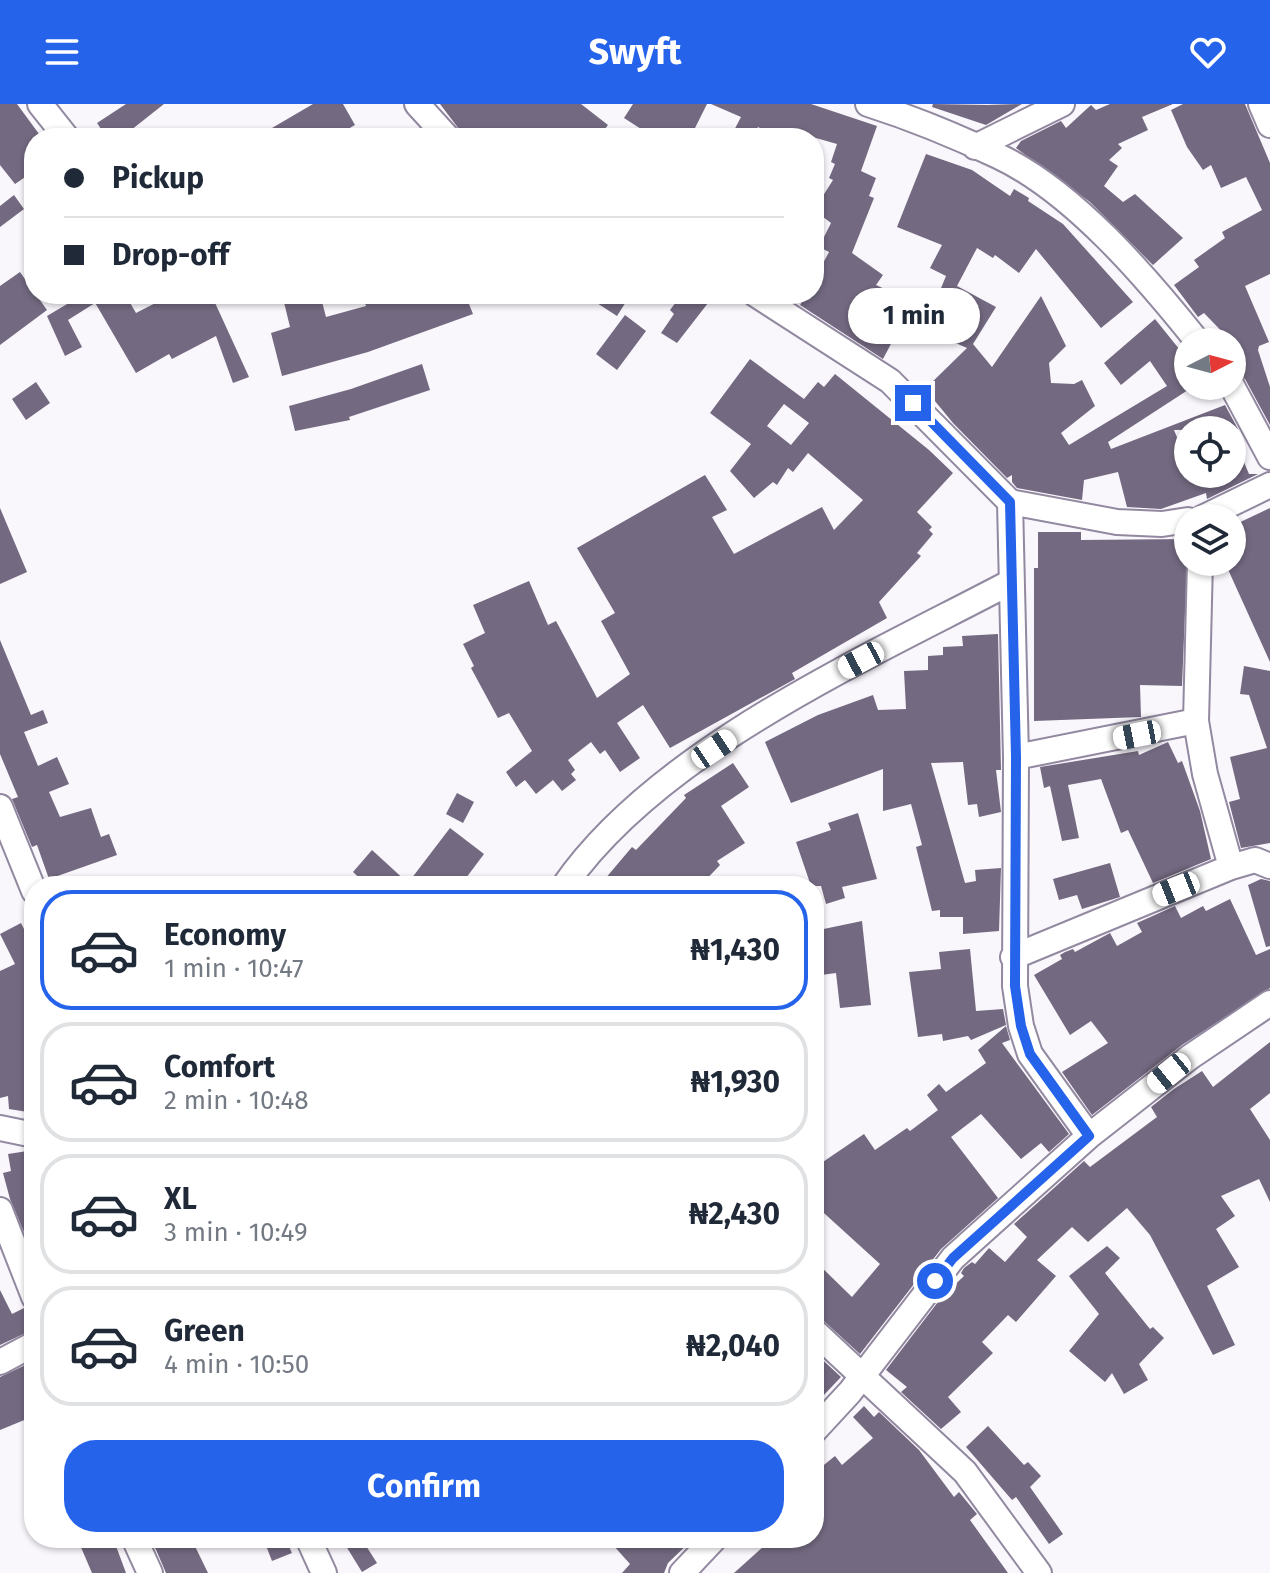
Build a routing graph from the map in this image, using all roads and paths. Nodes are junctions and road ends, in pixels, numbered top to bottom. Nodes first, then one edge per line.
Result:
1 (40, 104) edge
2 (417, 104) edge
3 (868, 104) edge
4 (1062, 104) edge
5 (1261, 104) edge
6 (1270, 125) edge
7 (59, 128) edge
8 (439, 128) edge
9 (975, 147) junction
10 (771, 304) edge
11 (1185, 328) edge
12 (1239, 400) edge
13 (1270, 457) edge
14 (1270, 485) edge
15 (1010, 502) junction
16 (1231, 504) edge
17 (1174, 522) edge
18 (1200, 576) edge
19 (1011, 582) junction
20 (1196, 721) junction
21 (1016, 757) junction
22 (0, 807) edge
23 (1270, 866) edge
24 (1231, 867) junction
25 (28, 876) edge
26 (572, 876) edge
27 (1013, 957) junction
28 (1270, 1003) edge
29 (0, 1128) edge
30 (24, 1133) edge
31 (1089, 1136) junction
32 (0, 1210) edge
33 (24, 1271) edge
34 (824, 1340) edge
35 (24, 1349) edge
36 (0, 1362) edge
37 (863, 1374) junction
38 (824, 1419) edge
39 (139, 1548) edge
40 (313, 1548) edge
41 (706, 1548) edge
42 (150, 1573) edge
43 (324, 1573) edge
44 (682, 1573) edge
45 (1039, 1573) edge

1 - 7 street
2 - 8 street
3 - 9 street
4 - 9 street
5 - 6 street
9 - 11 street
10 - 15 street
12 - 13 street
14 - 16 street
15 - 17 street
15 - 19 street
18 - 20 street
19 - 21 street
19 - 26 street
20 - 21 street
20 - 24 street
21 - 27 street
22 - 25 street
23 - 24 street
24 - 27 street
27 - 31 street
28 - 31 street
29 - 30 street
31 - 37 street
32 - 33 street
34 - 37 street
35 - 36 street
37 - 38 street
37 - 45 street
39 - 42 street
40 - 43 street
41 - 44 street

